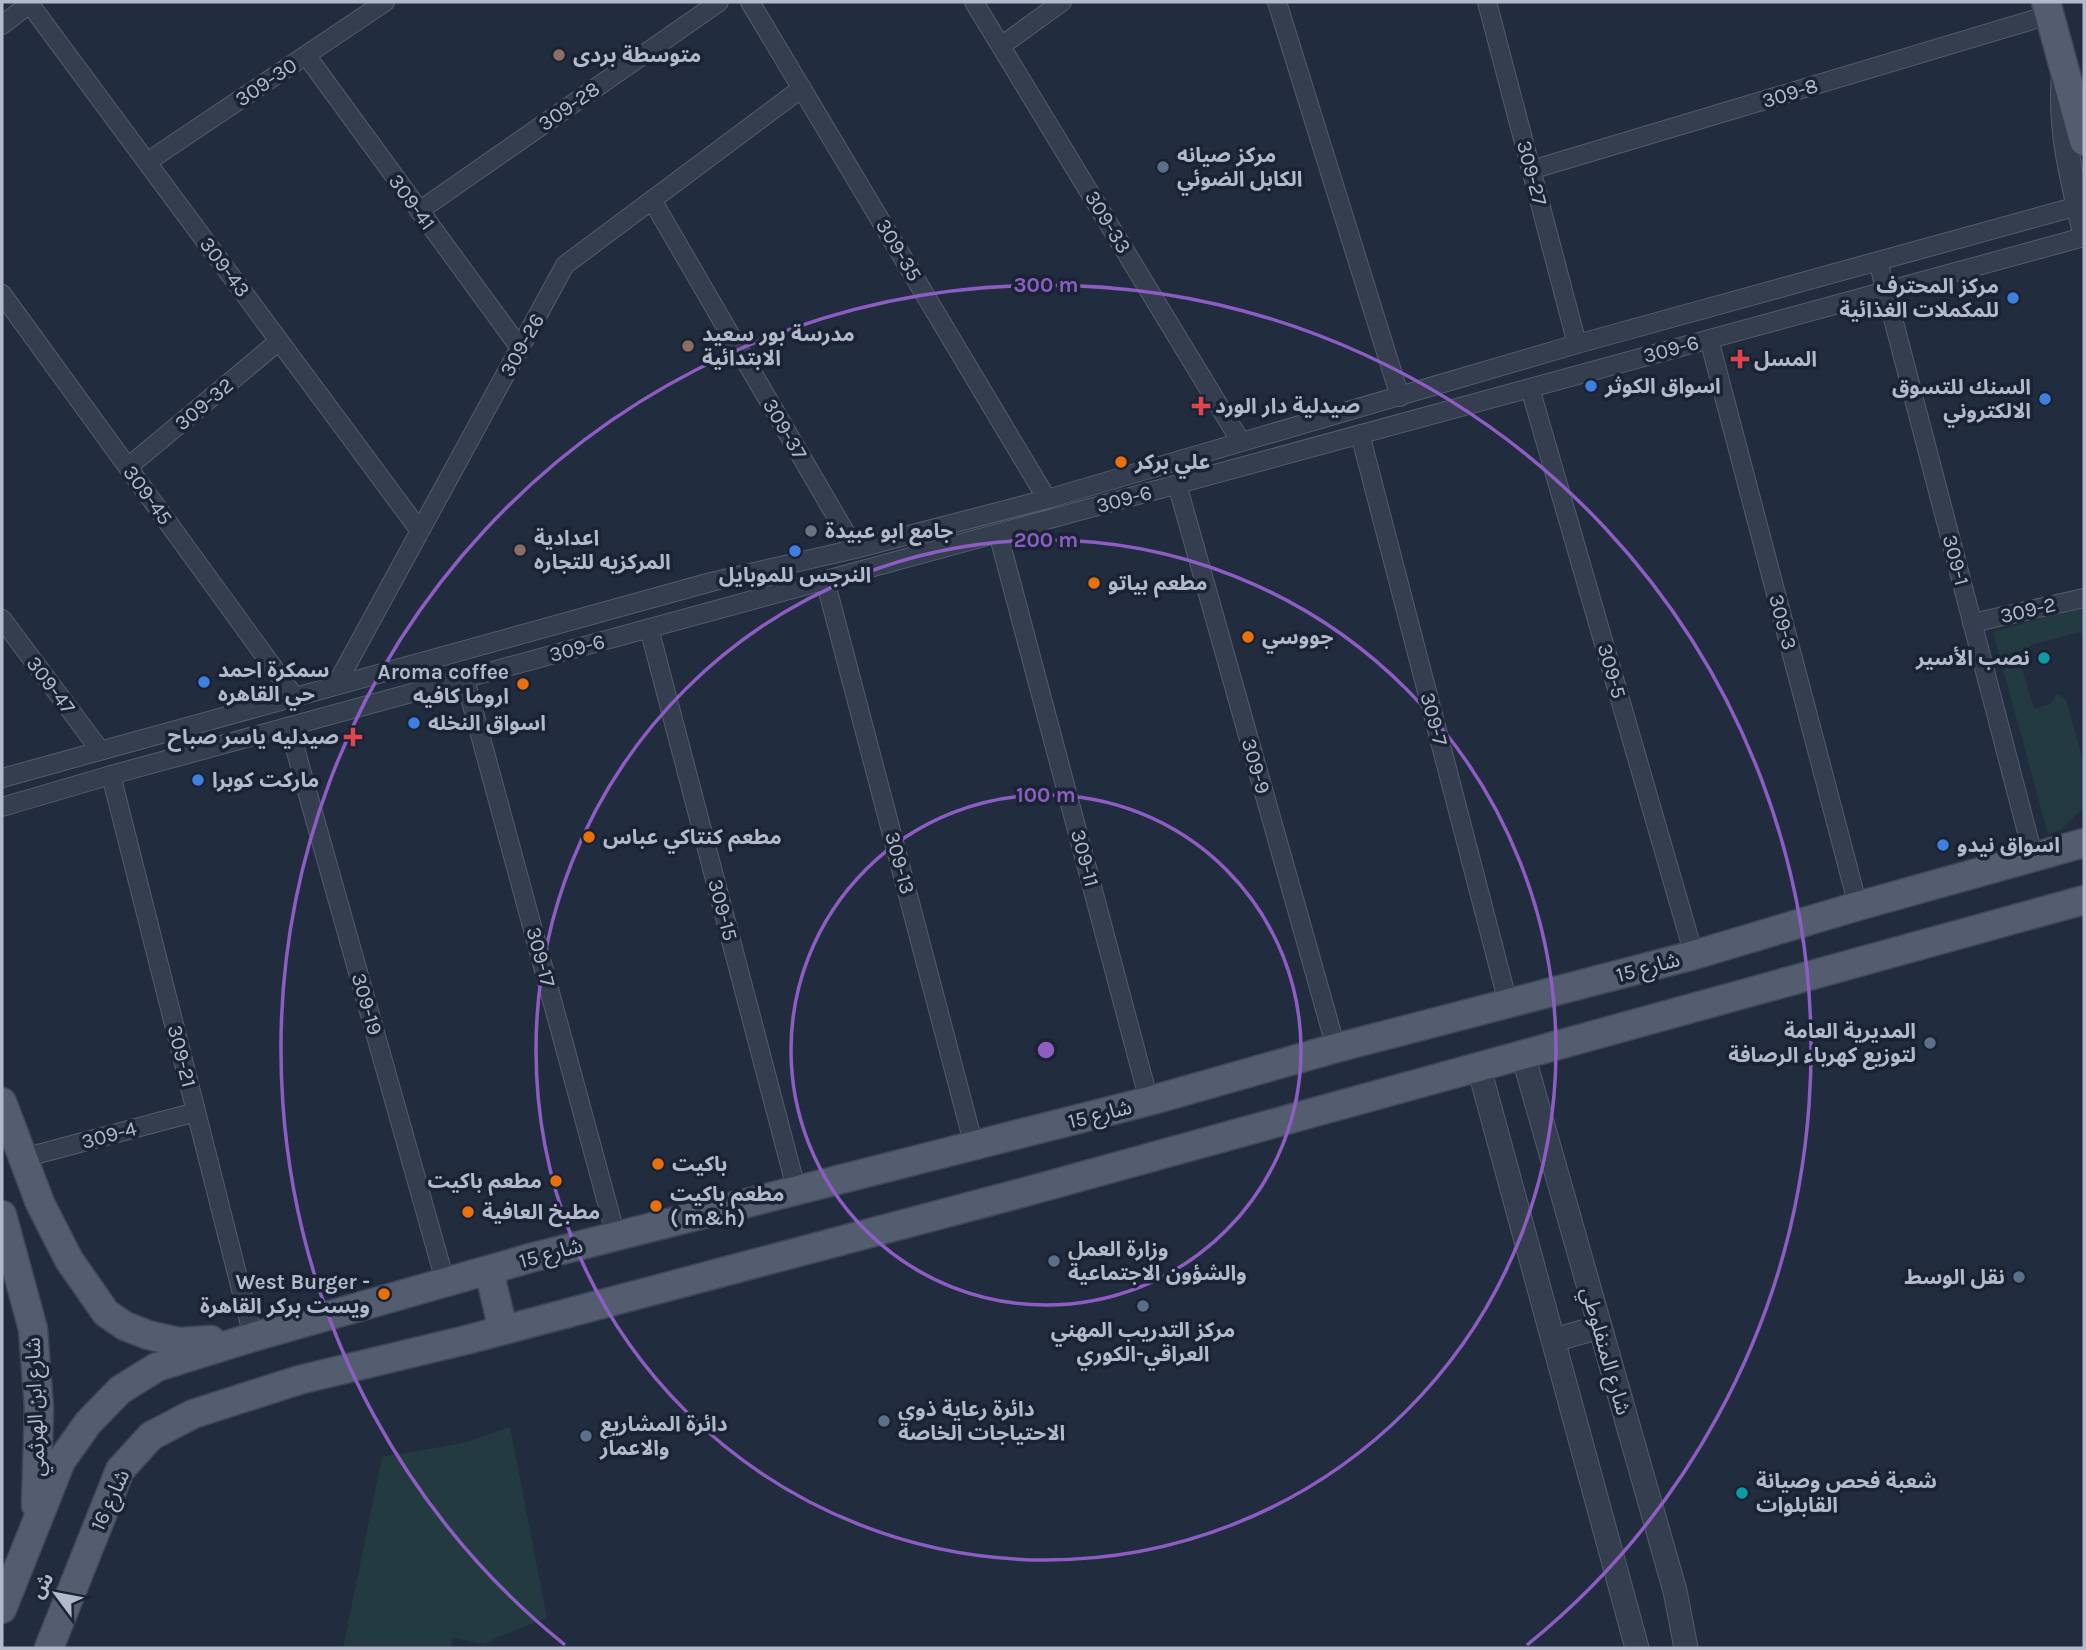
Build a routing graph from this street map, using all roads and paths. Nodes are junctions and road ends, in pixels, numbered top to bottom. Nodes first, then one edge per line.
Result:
1 (385, 2) edge
2 (719, 2) edge
3 (750, 2) edge
4 (974, 2) edge
5 (1062, 2) edge
6 (1276, 2) edge
7 (1487, 2) edge
8 (31, 3) edge
9 (2048, 8) edge
10 (2, 25) edge
11 (1001, 46) junction
12 (306, 55) junction
13 (2064, 71) junction
14 (802, 88) junction
15 (2084, 141) edge
16 (147, 162) junction
17 (1531, 170) junction
18 (652, 200) junction
19 (2078, 206) junction
20 (419, 211) junction
21 (2084, 231) edge
22 (2084, 237) edge
23 (1878, 261) junction
24 (1885, 291) junction
25 (2, 294) edge
26 (1676, 317) junction
27 (1709, 339) junction
28 (279, 341) junction
29 (1577, 344) junction
30 (1683, 346) junction
31 (520, 348) junction
32 (1530, 388) junction
33 (1400, 397) junction
34 (1382, 402) junction
35 (1390, 426) junction
36 (1360, 434) junction
37 (1241, 442) junction
38 (128, 467) junction
39 (1177, 484) junction
40 (1047, 499) junction
41 (420, 531) junction
42 (998, 533) junction
43 (856, 549) junction
44 (825, 580) junction
45 (711, 582) junction
46 (2084, 598) edge
47 (717, 609) junction
48 (2, 619) edge
49 (1972, 623) junction
50 (649, 628) junction
51 (466, 678) junction
52 (336, 685) junction
53 (294, 696) junction
54 (216, 718) junction
55 (289, 727) junction
56 (224, 745) junction
57 (100, 750) junction
58 (111, 775) junction
59 (2, 778) edge
60 (2, 807) edge
61 (2081, 844) edge
62 (2034, 859) junction
63 (2084, 900) edge
64 (1858, 906) junction
65 (1693, 955) junction
66 (1508, 1003) junction
67 (1336, 1048) junction
68 (1523, 1055) junction
69 (1479, 1068) junction
70 (1149, 1101) junction
71 (2, 1102) edge
72 (196, 1112) junction
73 (974, 1146) junction
74 (23, 1158) junction
75 (797, 1192) junction
76 (40, 1203) junction
77 (2, 1216) edge
78 (616, 1236) junction
79 (489, 1270) junction
80 (445, 1282) junction
81 (1600, 1327) junction
82 (503, 1330) junction
83 (253, 1337) junction
84 (1554, 1340) junction
85 (36, 1520) junction
86 (2, 1609) edge
87 (49, 1648) edge
88 (1637, 1648) edge
89 (1686, 1648) edge

1 - 12 street, 309-30
2 - 20 street, 309-28
3 - 14 street, 309-35
4 - 11 street, 309-33
5 - 11 street
6 - 33 street
7 - 17 street, 309-27
8 - 10 street
8 - 16 street, 309-43
9 - 13 main road
9 - 17 street, 309-8
11 - 37 street, 309-33
12 - 16 street, 309-30
12 - 20 street, 309-41
13 - 15 main road
13 - 19 street
14 - 18 street, 309-26
14 - 40 street, 309-35
16 - 28 street, 309-43
17 - 29 street, 309-27
18 - 31 street, 309-26
18 - 43 street, 309-37
19 - 21 street
19 - 23 street, 309-6
20 - 31 street, 309-41
22 - 24 street, 309-6
23 - 24 street, 309-1
23 - 26 street, 309-6
24 - 27 street, 309-6
24 - 49 street, 309-1
25 - 38 street, 309-45
26 - 29 street, 309-6
26 - 30 street
27 - 30 street, 309-6
27 - 64 street, 309-3
28 - 38 street, 309-32
28 - 41 street, 309-43
29 - 33 street, 309-6
30 - 32 street, 309-6
31 - 41 street, 309-26
32 - 35 street, 309-6
32 - 65 street, 309-5
33 - 34 street, 309-6
34 - 35 street
34 - 37 street, 309-6
35 - 36 street, 309-6
36 - 39 street, 309-6
36 - 66 street, 309-7
37 - 40 street, 309-6
38 - 53 street, 309-45
39 - 42 street, 309-6
39 - 67 street, 309-9
40 - 43 street, 309-6
41 - 52 street, 309-26
42 - 44 street, 309-6
42 - 70 street, 309-11
43 - 45 street, 309-6
44 - 47 street, 309-6
44 - 73 street, 309-13
45 - 47 street
45 - 52 street, 309-6
46 - 49 street, 309-2
47 - 50 street, 309-6
48 - 57 street, 309-47
49 - 62 street, 309-1
50 - 51 street, 309-6
50 - 75 street, 309-15
51 - 55 street, 309-6
51 - 78 street, 309-17
52 - 53 street, 309-6
53 - 54 street, 309-6
54 - 56 street
54 - 57 street, 309-6
55 - 56 street, 309-6
55 - 80 street, 309-19
56 - 58 street, 309-6
57 - 59 street, 309-6
58 - 60 street, 309-6
58 - 72 street, 309-21
61 - 62 main road, شارع 15
62 - 64 main road, شارع 15
63 - 68 main road
64 - 65 main road, شارع 15
65 - 66 main road, شارع 15
66 - 67 main road, شارع 15
67 - 70 main road, شارع 15
68 - 69 main road
68 - 81 street, شارع المنفلوطي
69 - 82 main road
69 - 84 street
70 - 73 main road, شارع 15
71 - 74 main road
72 - 74 street, 309-4
72 - 83 street, 309-21
73 - 75 main road, شارع 15
74 - 76 main road
75 - 78 main road, شارع 15
76 - 77 main road
76 - 83 main road
77 - 85 main road, شارع ابن الهرثمي
78 - 79 main road, شارع 15
79 - 80 main road, شارع 15
79 - 82 main road
80 - 83 main road, شارع 15
81 - 84 street
81 - 89 street, شارع المنفلوطي
82 - 87 main road, شارع 16
83 - 85 main road, شارع 15
84 - 88 street
85 - 86 main road

